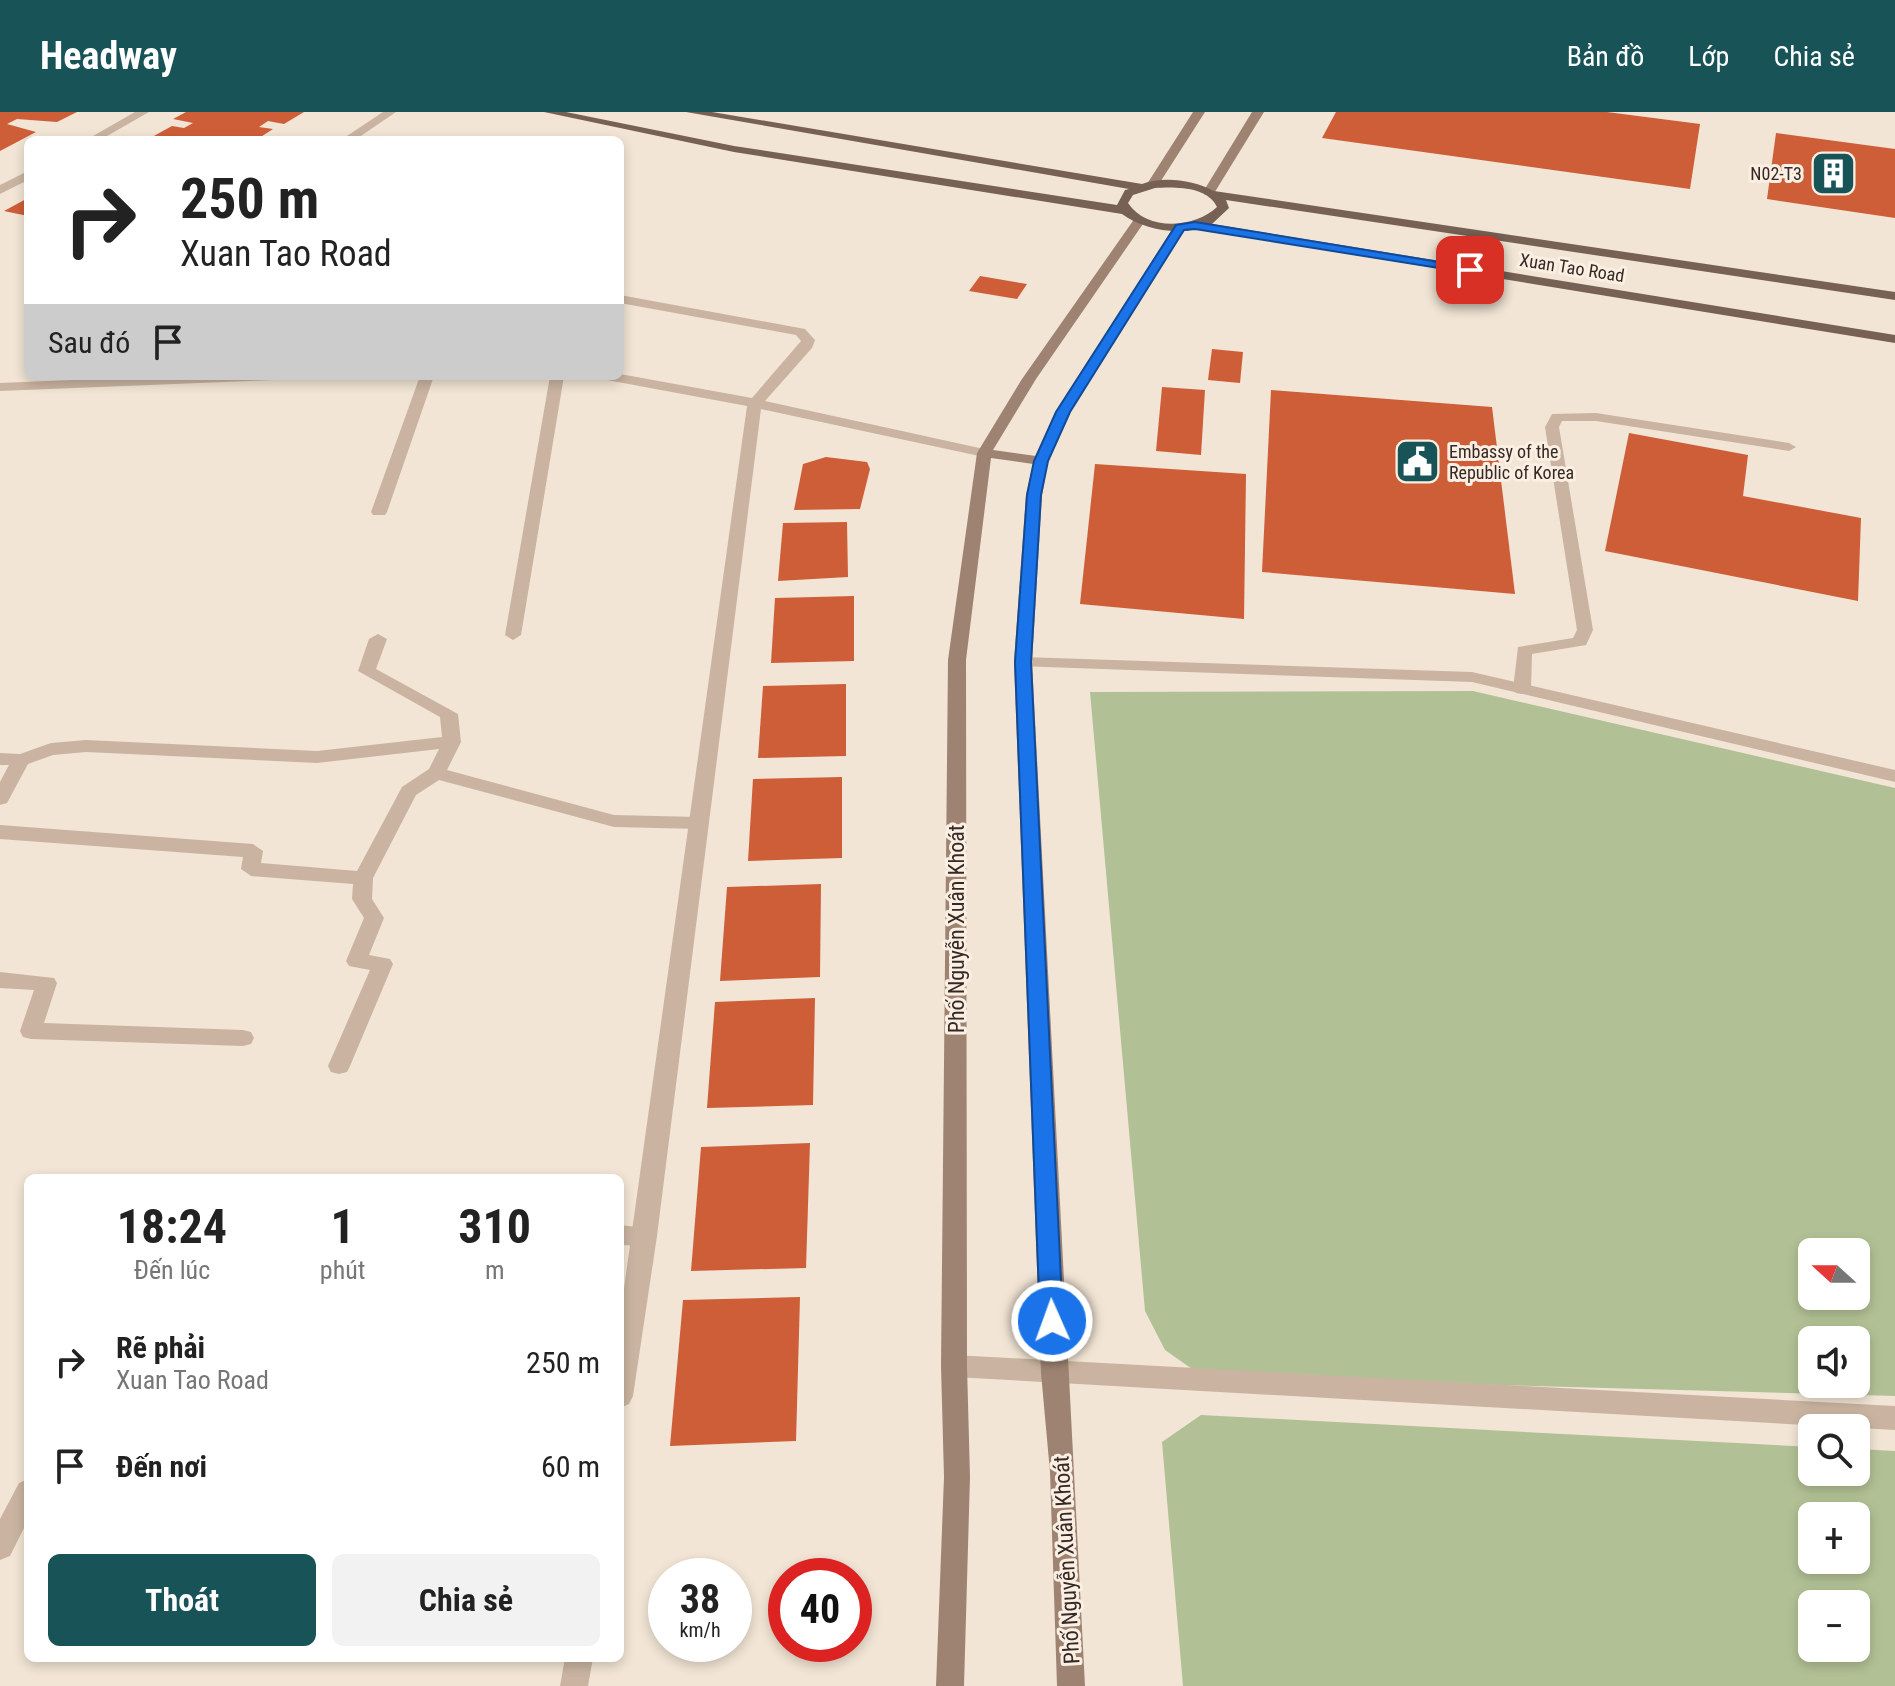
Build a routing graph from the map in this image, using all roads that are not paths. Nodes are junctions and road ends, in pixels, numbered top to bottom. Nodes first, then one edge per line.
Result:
1 (143, 112) edge
2 (390, 112) edge
3 (550, 112) edge
4 (692, 112) edge
5 (1199, 112) edge
6 (1258, 112) edge
7 (99, 136) edge
8 (353, 136) edge
9 (24, 177) edge
10 (1153, 184) junction
11 (1139, 187) junction
12 (0, 190) edge
13 (1211, 193) junction
14 (1123, 210) junction
15 (1139, 221) junction
16 (1188, 226) junction
17 (1895, 296) edge
18 (624, 300) edge
19 (1895, 339) edge
20 (624, 379) edge
21 (175, 380) edge
22 (426, 380) edge
23 (556, 380) edge
24 (0, 387) edge
25 (755, 403) junction
26 (1789, 447) dead end
27 (984, 453) junction
28 (1041, 461) junction
29 (379, 512) dead end
30 (513, 635) dead end
31 (378, 639) dead end
32 (1023, 662) junction
33 (1522, 689) junction
34 (452, 742) junction
35 (0, 759) edge
36 (21, 760) junction
37 (436, 773) junction
38 (1895, 776) edge
39 (0, 799) edge
40 (699, 823) junction
41 (0, 832) edge
42 (363, 878) junction
43 (0, 980) edge
44 (243, 1038) dead end
45 (339, 1066) dead end
46 (624, 1235) edge
47 (645, 1236) junction
48 (954, 1366) junction
49 (624, 1370) edge
50 (1054, 1373) junction
51 (1895, 1418) edge
52 (24, 1500) edge
53 (0, 1547) edge
54 (578, 1662) edge
55 (574, 1686) edge
56 (950, 1686) edge
57 (1071, 1686) edge

1 - 7 street
2 - 8 street
3 - 14 main road
4 - 11 main road
5 - 10 street
6 - 13 street
9 - 12 street
10 - 11 main road, Xuan Tao Road
10 - 13 main road, Xuan Tao Road
11 - 14 main road
13 - 16 main road
13 - 17 main road, Xuan Tao Road
14 - 15 main road
15 - 16 main road, Xuan Tao Road
15 - 27 street, Phố Nguyễn Xuân Khoát
16 - 19 main road, Xuan Tao Road
16 - 28 street, Phố Nguyễn Xuân Khoát
18 - 25 street
20 - 25 street
21 - 24 street
22 - 29 street
23 - 30 street
25 - 27 street
25 - 40 street
26 - 33 street
27 - 28 street
27 - 48 street, Phố Nguyễn Xuân Khoát
28 - 32 street, Phố Nguyễn Xuân Khoát
31 - 34 street
32 - 33 street
32 - 50 street, Phố Nguyễn Xuân Khoát
33 - 38 street
34 - 36 street
34 - 37 street
35 - 36 street
36 - 39 street
37 - 40 street
37 - 42 street
40 - 47 street
41 - 42 street
42 - 45 street
43 - 44 street
46 - 47 street
47 - 49 street
48 - 50 street
48 - 56 street, Phố Nguyễn Xuân Khoát
50 - 51 street
50 - 57 street, Phố Nguyễn Xuân Khoát
52 - 53 street
54 - 55 street

